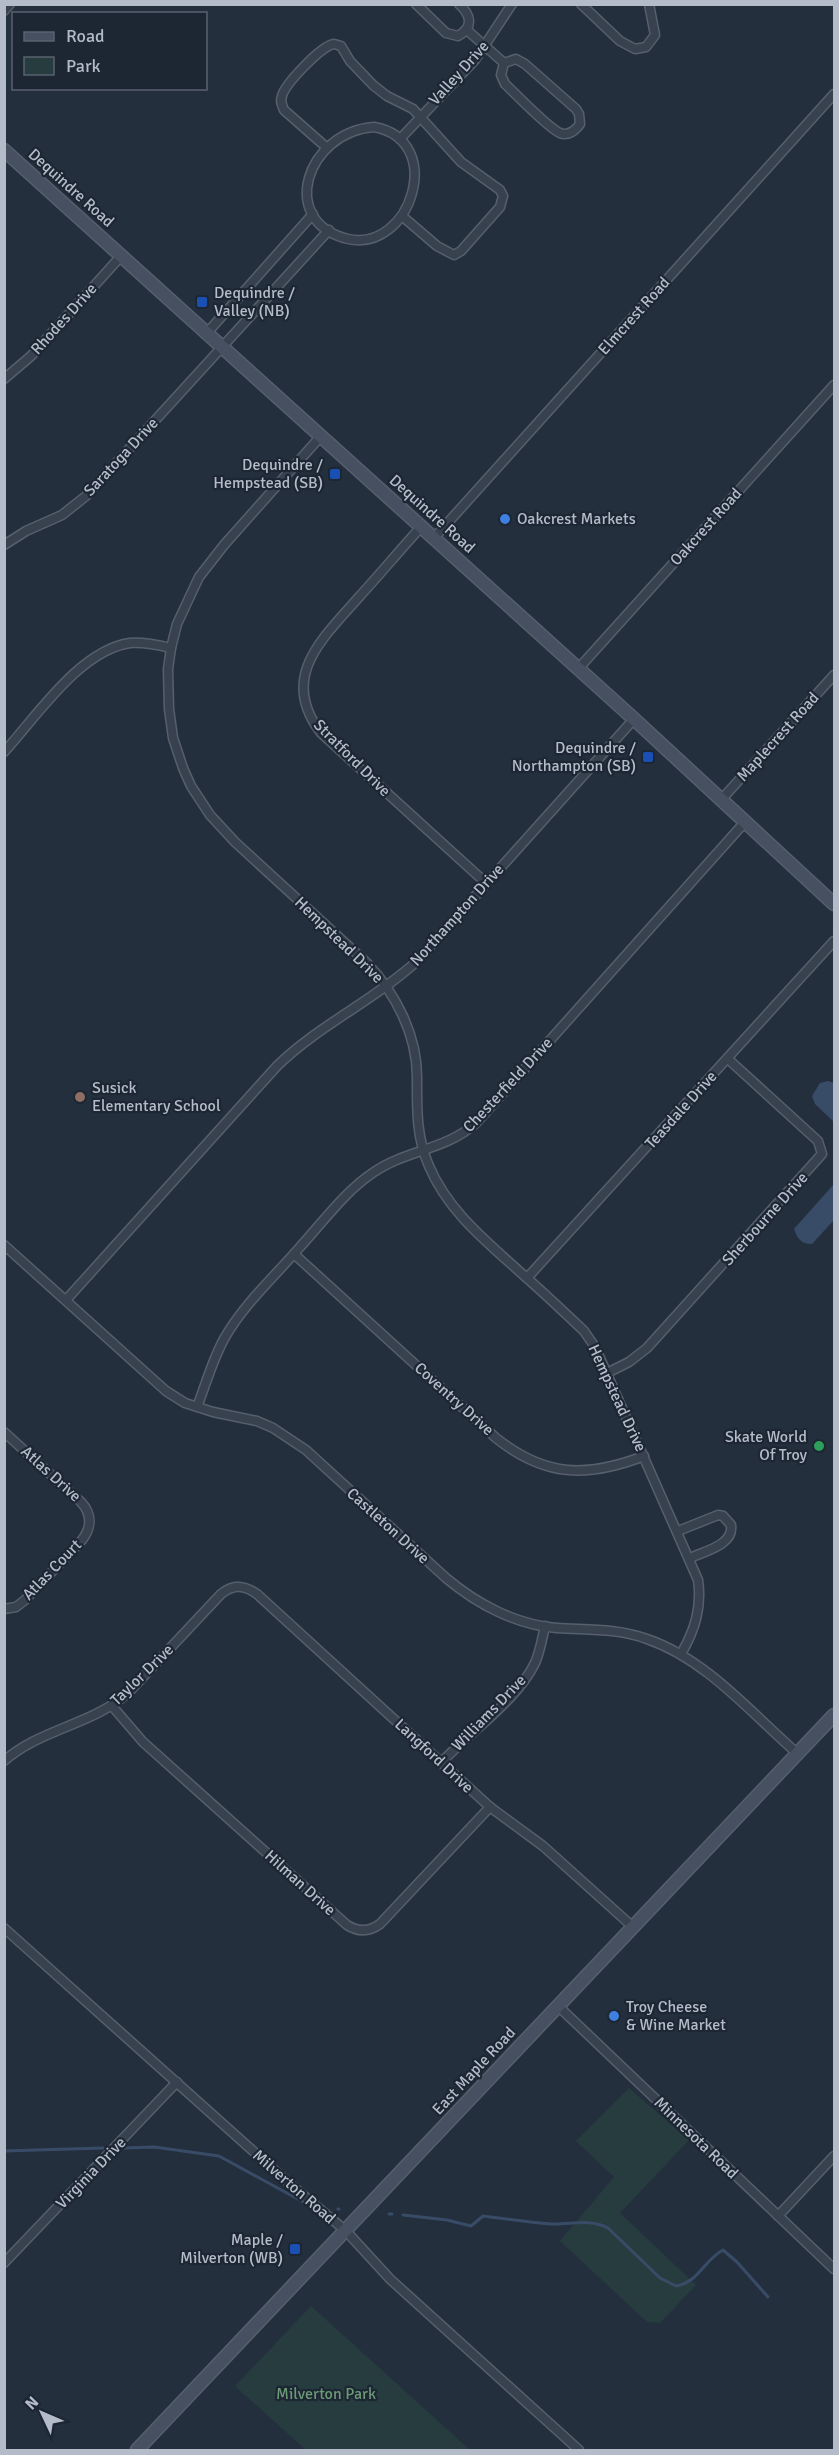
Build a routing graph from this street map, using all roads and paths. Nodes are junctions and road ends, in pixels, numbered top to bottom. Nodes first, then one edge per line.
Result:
1 (10, 4) edge
2 (416, 4) edge
3 (459, 4) edge
4 (512, 4) edge
5 (581, 4) edge
6 (649, 4) edge
7 (4, 11) edge
8 (467, 30) junction
9 (485, 47) junction
10 (504, 63) junction
11 (834, 94) edge
12 (420, 116) junction
13 (400, 139) junction
14 (326, 147) junction
15 (4, 150) edge
16 (313, 214) junction
17 (402, 216) junction
18 (328, 230) junction
19 (121, 256) junction
20 (206, 334) junction
21 (220, 347) junction
22 (4, 379) edge
23 (834, 384) edge
24 (321, 436) junction
25 (421, 527) junction
26 (434, 538) junction
27 (4, 545) edge
28 (171, 648) junction
29 (578, 669) junction
30 (834, 675) edge
31 (634, 719) junction
32 (4, 752) edge
33 (721, 800) junction
34 (745, 822) junction
35 (486, 883) junction
36 (834, 904) edge
37 (834, 941) edge
38 (385, 985) junction
39 (728, 1059) junction
40 (424, 1151) junction
41 (4, 1245) edge
42 (294, 1254) junction
43 (527, 1278) junction
44 (66, 1300) junction
45 (607, 1373) junction
46 (197, 1407) junction
47 (4, 1432) edge
48 (644, 1456) junction
49 (90, 1521) joint
50 (678, 1531) junction
51 (690, 1558) junction
52 (235, 1586) joint
53 (4, 1609) edge
54 (545, 1626) junction
55 (681, 1654) junction
56 (112, 1706) junction
57 (834, 1715) edge
58 (798, 1754) junction
59 (4, 1761) edge
60 (441, 1762) junction
61 (490, 1807) junction
62 (633, 1927) junction
63 (4, 1928) edge
64 (558, 2006) junction
65 (177, 2082) junction
66 (834, 2156) edge
67 (778, 2216) junction
68 (346, 2231) junction
69 (4, 2263) edge
70 (834, 2269) edge
71 (137, 2451) edge
72 (579, 2451) edge

1 - 7 street
2 - 8 street
3 - 8 street
4 - 9 street, Valley Drive
5 - 6 street
8 - 9 street
9 - 10 street
9 - 12 street, Valley Drive
10 - 10 street
11 - 26 street, Elmcrest Road
12 - 13 street, Valley Drive
12 - 14 street
12 - 17 street
13 - 14 street
13 - 17 street
14 - 16 street
15 - 19 main road, Dequindre Road
16 - 18 street
16 - 20 street
17 - 18 street
18 - 21 street
19 - 20 main road, Dequindre Road
19 - 22 street, Rhodes Drive
20 - 21 main road, Dequindre Road
21 - 24 main road, Dequindre Road
21 - 27 street, Saratoga Drive
23 - 29 street, Oakcrest Road
24 - 25 main road, Dequindre Road
24 - 28 street, Hempstead Drive
25 - 26 main road, Dequindre Road
25 - 35 street, Stratford Drive
26 - 29 main road, Dequindre Road
28 - 32 street
28 - 38 street, Hempstead Drive
29 - 31 main road, Dequindre Road
30 - 33 street, Maplecrest Road
31 - 33 main road, Dequindre Road
31 - 35 street, Northampton Drive
33 - 34 main road, Dequindre Road
34 - 36 main road, Dequindre Road
34 - 40 street, Chesterfield Drive
35 - 38 street, Northampton Drive
37 - 39 street, Teasdale Drive
38 - 40 street, Hempstead Drive
38 - 44 street, Northampton Drive
39 - 43 street, Teasdale Drive
39 - 45 street, Sherbourne Drive
40 - 42 street, Chesterfield Drive
40 - 43 street, Hempstead Drive
41 - 44 street, Castleton Drive
42 - 46 street, Chesterfield Drive
42 - 48 street, Coventry Drive
43 - 45 street, Hempstead Drive
44 - 46 street, Castleton Drive
45 - 48 street, Hempstead Drive
46 - 54 street, Castleton Drive
47 - 49 street, Atlas Drive
48 - 50 street, Hempstead Drive
49 - 53 street, Atlas Court
50 - 51 street, Hempstead Drive
50 - 51 street
51 - 55 street, Hempstead Drive
52 - 56 street, Taylor Drive
52 - 60 street, Langford Drive
54 - 55 street, Castleton Drive
54 - 60 street, Williams Drive
55 - 58 street, Castleton Drive
56 - 59 street, Taylor Drive
56 - 61 street, Hilman Drive
57 - 58 main road, East Maple Road
58 - 62 main road, East Maple Road
60 - 61 street, Langford Drive
61 - 62 street, Langford Drive
62 - 64 main road, East Maple Road
63 - 65 street, Milverton Road
64 - 67 street, Minnesota Road
64 - 68 main road, East Maple Road
65 - 68 street, Milverton Road
65 - 69 street, Virginia Drive
66 - 67 street
67 - 70 street, Minnesota Road
68 - 71 main road, East Maple Road
68 - 72 street, Milverton Road

